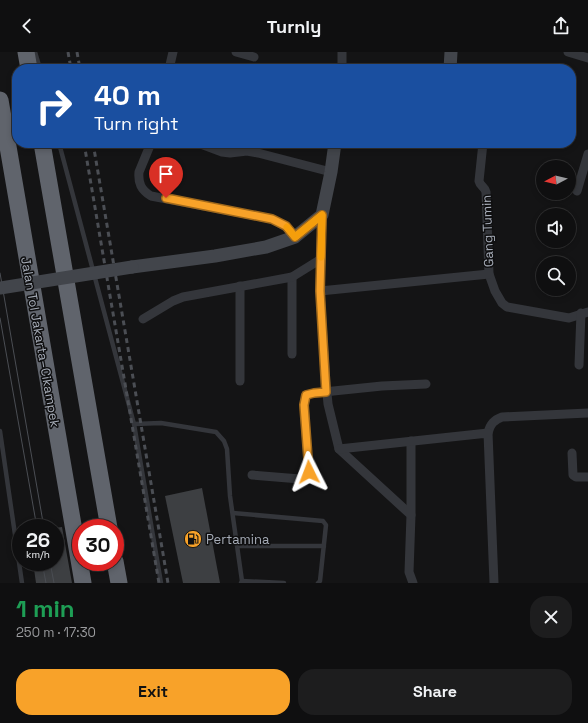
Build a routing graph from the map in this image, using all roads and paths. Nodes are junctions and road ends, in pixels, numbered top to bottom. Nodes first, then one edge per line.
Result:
1 (26, 52) edge
2 (35, 52) edge
3 (173, 52) edge
4 (236, 52) edge
5 (342, 52) edge
6 (451, 52) edge
7 (568, 52) edge
8 (254, 56) dead end
9 (588, 58) edge
10 (28, 64) edge
11 (39, 64) edge
12 (170, 64) edge
13 (342, 64) edge
14 (450, 64) edge
15 (0, 100) edge
16 (43, 148) edge
17 (61, 148) edge
18 (148, 148) edge
19 (211, 148) edge
20 (334, 148) edge
21 (483, 148) edge
22 (588, 154) edge
23 (331, 172) junction
24 (577, 191) dead end
25 (322, 215) junction
26 (295, 237) junction
27 (321, 259) junction
28 (488, 274) junction
29 (292, 276) junction
30 (240, 286) junction
31 (0, 288) edge
32 (320, 291) junction
33 (585, 312) edge
34 (143, 319) dead end
35 (292, 354) dead end
36 (579, 365) dead end
37 (240, 381) dead end
38 (426, 384) dead end
39 (326, 392) junction
40 (588, 413) edge
41 (134, 424) junction
42 (0, 431) edge
43 (488, 433) junction
44 (411, 441) junction
45 (339, 449) junction
46 (572, 453) dead end
47 (252, 474) dead end
48 (588, 477) edge
49 (233, 513) junction
50 (411, 516) junction
51 (107, 519) edge
52 (238, 546) junction
53 (324, 546) junction
54 (117, 571) edge
55 (242, 582) edge
56 (22, 583) edge
57 (83, 583) edge
58 (119, 583) edge
59 (161, 583) edge
60 (284, 583) edge
61 (318, 583) edge
62 (413, 583) edge
63 (494, 583) edge

1 - 10 highway
2 - 11 lane
3 - 12 street
4 - 8 street
5 - 13 street
6 - 14 street
7 - 9 street
15 - 57 highway, Jalan Tol Jakarta–Cikampek
16 - 51 highway
17 - 41 lane
18 - 26 street
19 - 23 street
20 - 23 street
21 - 28 street, Gang Tumin
22 - 24 street
23 - 25 street
25 - 26 street
25 - 27 street
26 - 31 street, bridge
27 - 29 street
27 - 32 street
28 - 32 street
28 - 33 street
29 - 30 street
29 - 35 street
30 - 34 street
30 - 37 street
32 - 39 street
33 - 36 street
38 - 39 street
39 - 45 street
39 - 47 street
40 - 43 street
41 - 49 lane
41 - 59 lane
42 - 56 lane
43 - 44 street
43 - 63 street
44 - 45 street
44 - 50 street
45 - 50 street
46 - 48 street
49 - 52 lane
49 - 53 lane
50 - 62 street
52 - 53 lane
52 - 55 lane
53 - 61 lane
54 - 58 highway
55 - 60 lane

